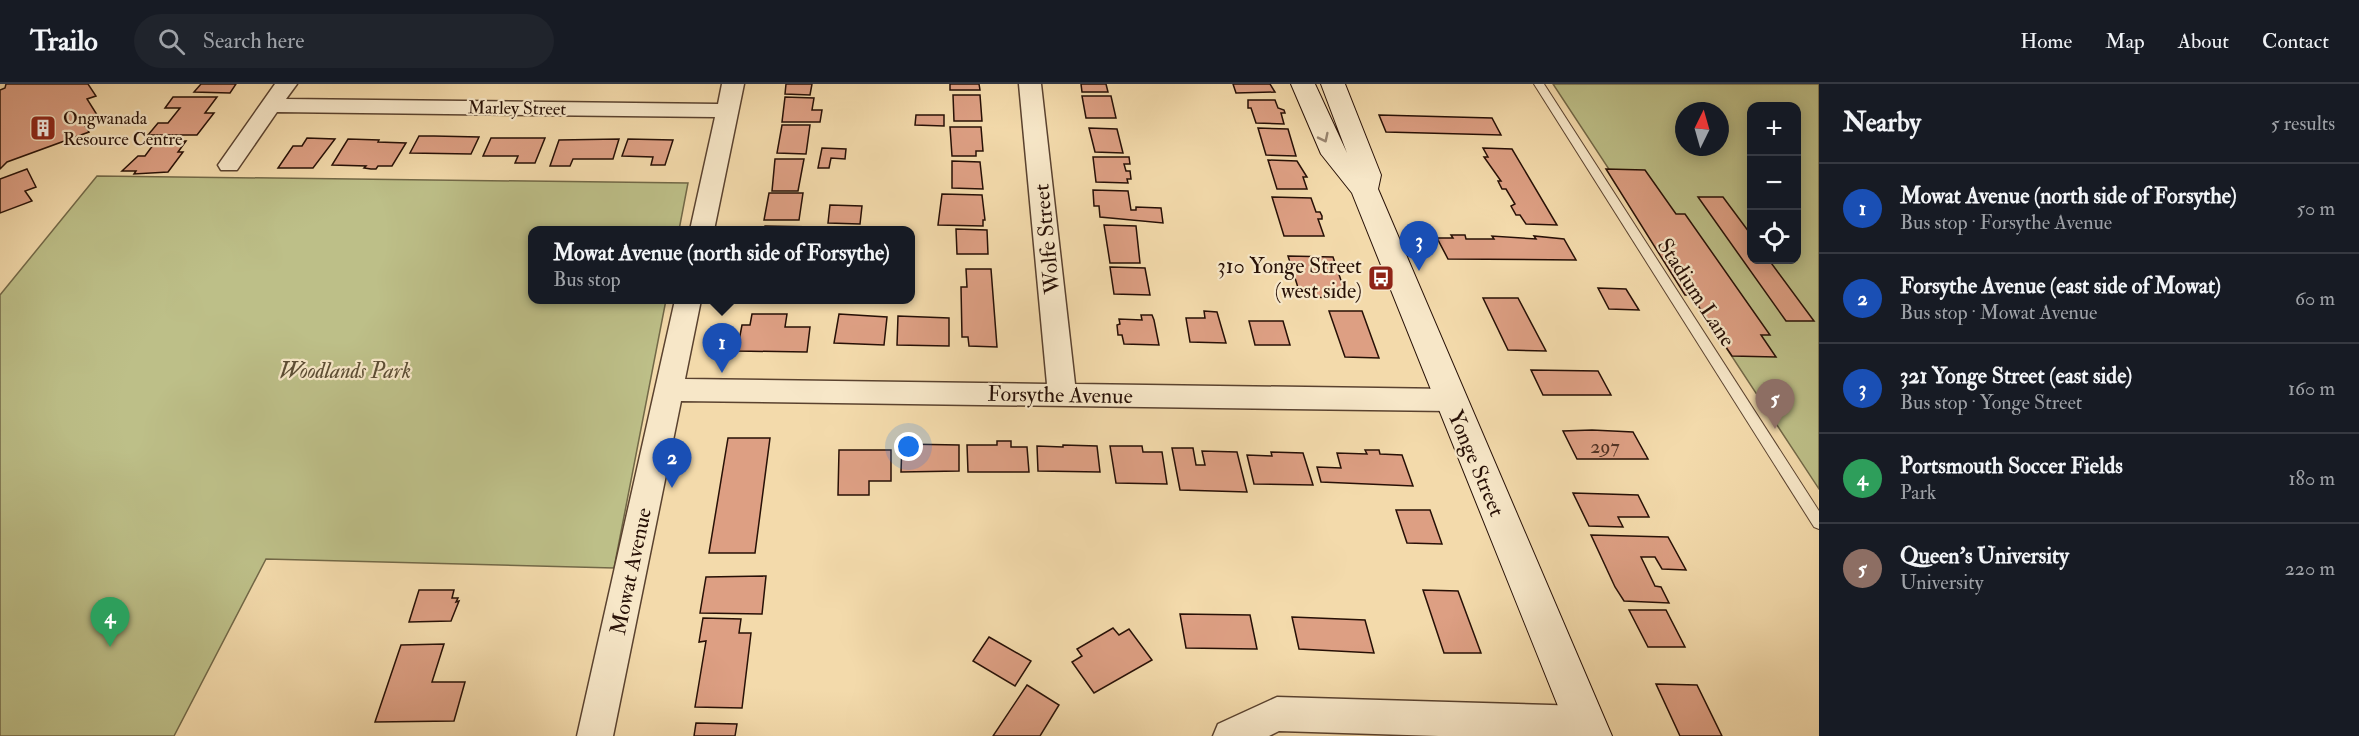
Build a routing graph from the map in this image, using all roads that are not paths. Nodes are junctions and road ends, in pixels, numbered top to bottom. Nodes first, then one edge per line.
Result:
1 (286, 84) edge
2 (510, 84) edge
3 (733, 84) edge
4 (1030, 84) edge
5 (1303, 84) edge
6 (1333, 84) edge
7 (1539, 84) edge
8 (271, 105) junction
9 (499, 108) junction
10 (727, 111) junction
11 (229, 165) dead end
12 (1364, 189) junction
13 (703, 226) edge
14 (687, 304) edge
15 (669, 390) junction
16 (1062, 394) junction
17 (1450, 400) junction
18 (1819, 523) edge
19 (1588, 730) edge
20 (594, 736) edge
21 (1232, 736) edge

1 - 8 street
2 - 9 street
3 - 10 street
4 - 16 street, Wolfe Street
5 -> 12 street, Yonge Street
6 - 12 street, Yonge Street
7 - 18 lane, Stadium Lane
8 - 9 street, Marley Street
8 - 11 street
9 - 10 street, Marley Street
10 - 13 street
12 - 17 street, Yonge Street
14 - 15 street, Mowat Avenue
15 - 16 street, Forsythe Avenue
15 - 20 street, Mowat Avenue
16 - 17 street, Forsythe Avenue
17 - 19 street, Yonge Street
19 - 21 street

